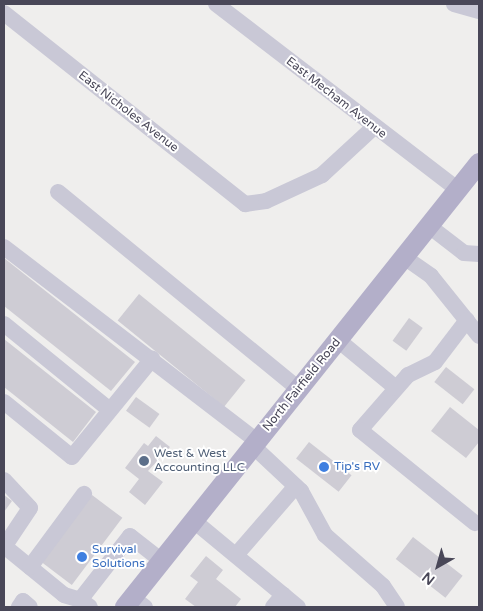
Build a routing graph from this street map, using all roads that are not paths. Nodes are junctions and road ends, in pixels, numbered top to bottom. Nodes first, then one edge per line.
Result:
1 (216, 4) edge
2 (454, 4) edge
3 (478, 11) dead end
4 (4, 13) edge
5 (374, 127) junction
6 (479, 163) edge
7 (458, 190) junction
8 (58, 192) dead end
9 (429, 226) junction
10 (4, 247) edge
11 (479, 254) edge
12 (404, 257) junction
13 (468, 320) junction
14 (4, 324) edge
15 (479, 336) edge
16 (338, 340) junction
17 (152, 359) junction
18 (396, 388) junction
19 (299, 389) junction
20 (4, 402) edge
21 (110, 410) junction
22 (255, 444) junction
23 (4, 480) edge
24 (296, 486) junction
25 (84, 494) dead end
26 (194, 521) junction
27 (475, 523) dead end
28 (4, 546) edge
29 (236, 555) junction
30 (162, 560) junction
31 (30, 567) junction
32 (278, 601) edge
33 (85, 604) edge
34 (134, 604) edge
35 (19, 607) edge
36 (30, 607) edge
37 (298, 607) edge
38 (397, 607) edge

1 - 5 street, East Mecham Avenue
2 - 3 street
4 - 5 street, East Nicholes Avenue
5 - 7 street, East Mecham Avenue
6 - 7 main road, North Fairfield Road
7 - 9 main road, North Fairfield Road
8 - 19 street
9 - 11 street
9 - 12 main road, North Fairfield Road
10 - 17 street
12 - 13 street
12 - 16 main road, North Fairfield Road
13 - 15 street
13 - 18 street
14 - 21 street
16 - 18 street
16 - 19 main road, North Fairfield Road
17 - 21 street
17 - 22 street
18 - 27 street
19 - 22 main road, North Fairfield Road
20 - 21 street
22 - 24 street
22 - 26 main road, North Fairfield Road
23 - 28 street
24 - 29 street
24 - 38 street
25 - 31 street
26 - 29 street
26 - 30 main road, North Fairfield Road
28 - 31 street
29 - 32 street
30 - 33 street
30 - 34 main road, North Fairfield Road
31 - 33 street
32 - 37 street
35 - 36 street

